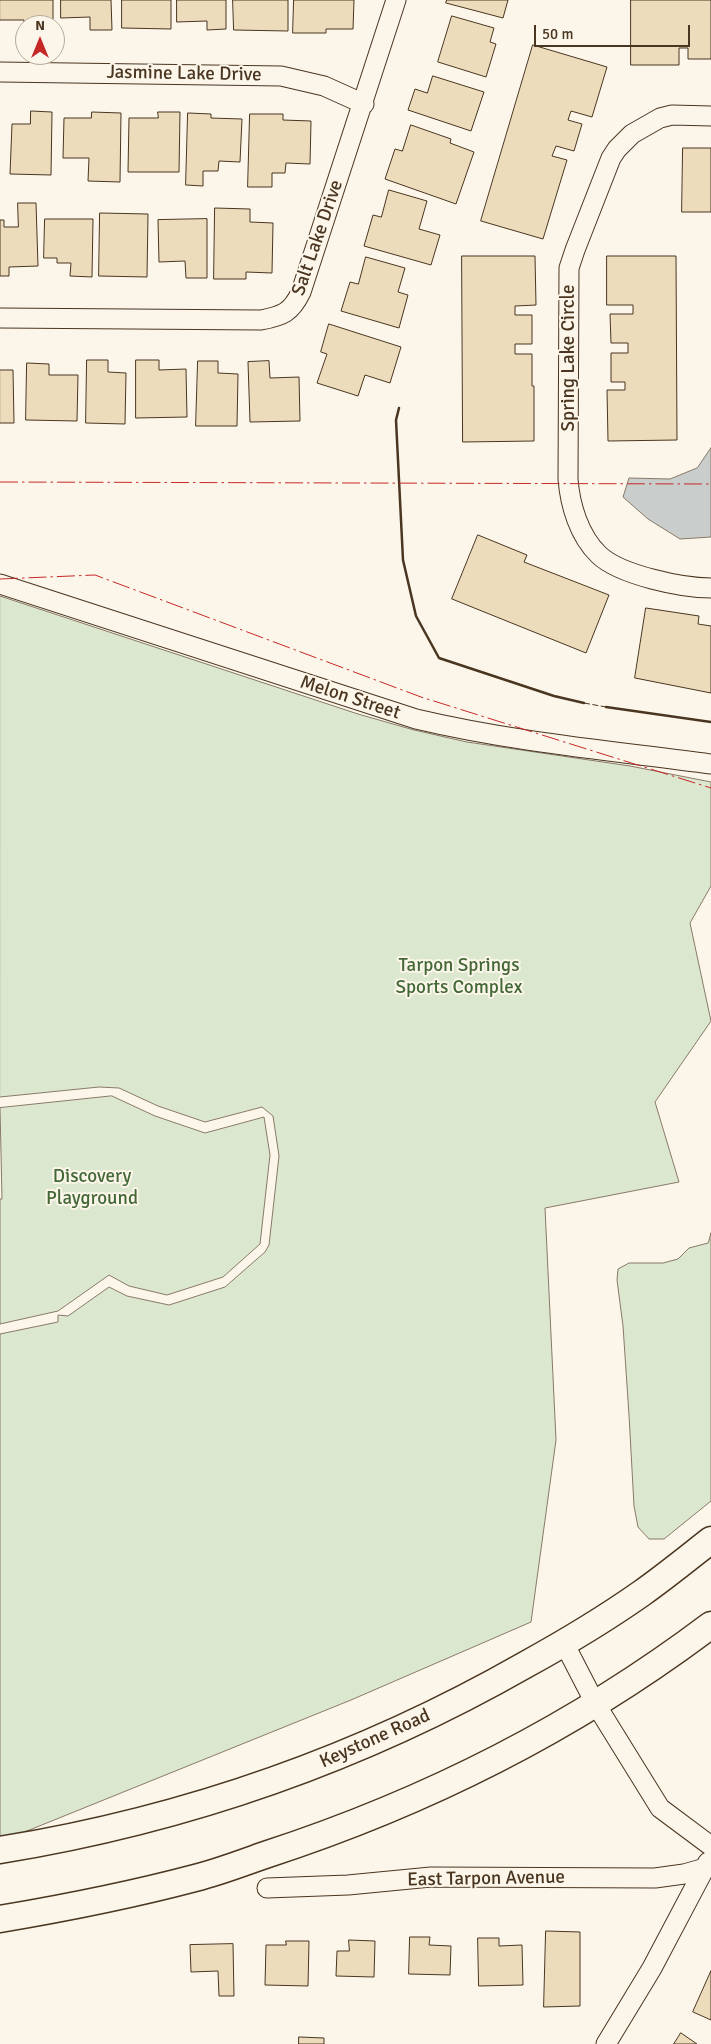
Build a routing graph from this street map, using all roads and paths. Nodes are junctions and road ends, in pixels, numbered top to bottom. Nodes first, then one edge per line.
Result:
1 (396, 0) edge
2 (0, 72) edge
3 (364, 104) junction
4 (711, 116) edge
5 (0, 318) edge
6 (0, 584) edge
7 (711, 588) edge
8 (711, 764) edge
9 (711, 1540) edge
10 (711, 1625) edge
11 (564, 1643) junction
12 (595, 1703) junction
13 (711, 1846) edge
14 (0, 1850) edge
15 (708, 1862) edge
16 (267, 1888) dead end
17 (0, 1919) edge
18 (606, 2044) edge

1 - 3 street, Salt Lake Drive
2 - 3 street, Jasmine Lake Drive
3 - 5 street, Salt Lake Drive
4 - 7 street, Spring Lake Circle
6 - 8 street, Melon Street
9 - 11 main road, Keystone Road
10 - 12 main road
11 - 12 street
11 - 14 main road, Keystone Road
12 - 13 street
12 - 17 main road
15 - 16 street, East Tarpon Avenue
15 - 18 street

